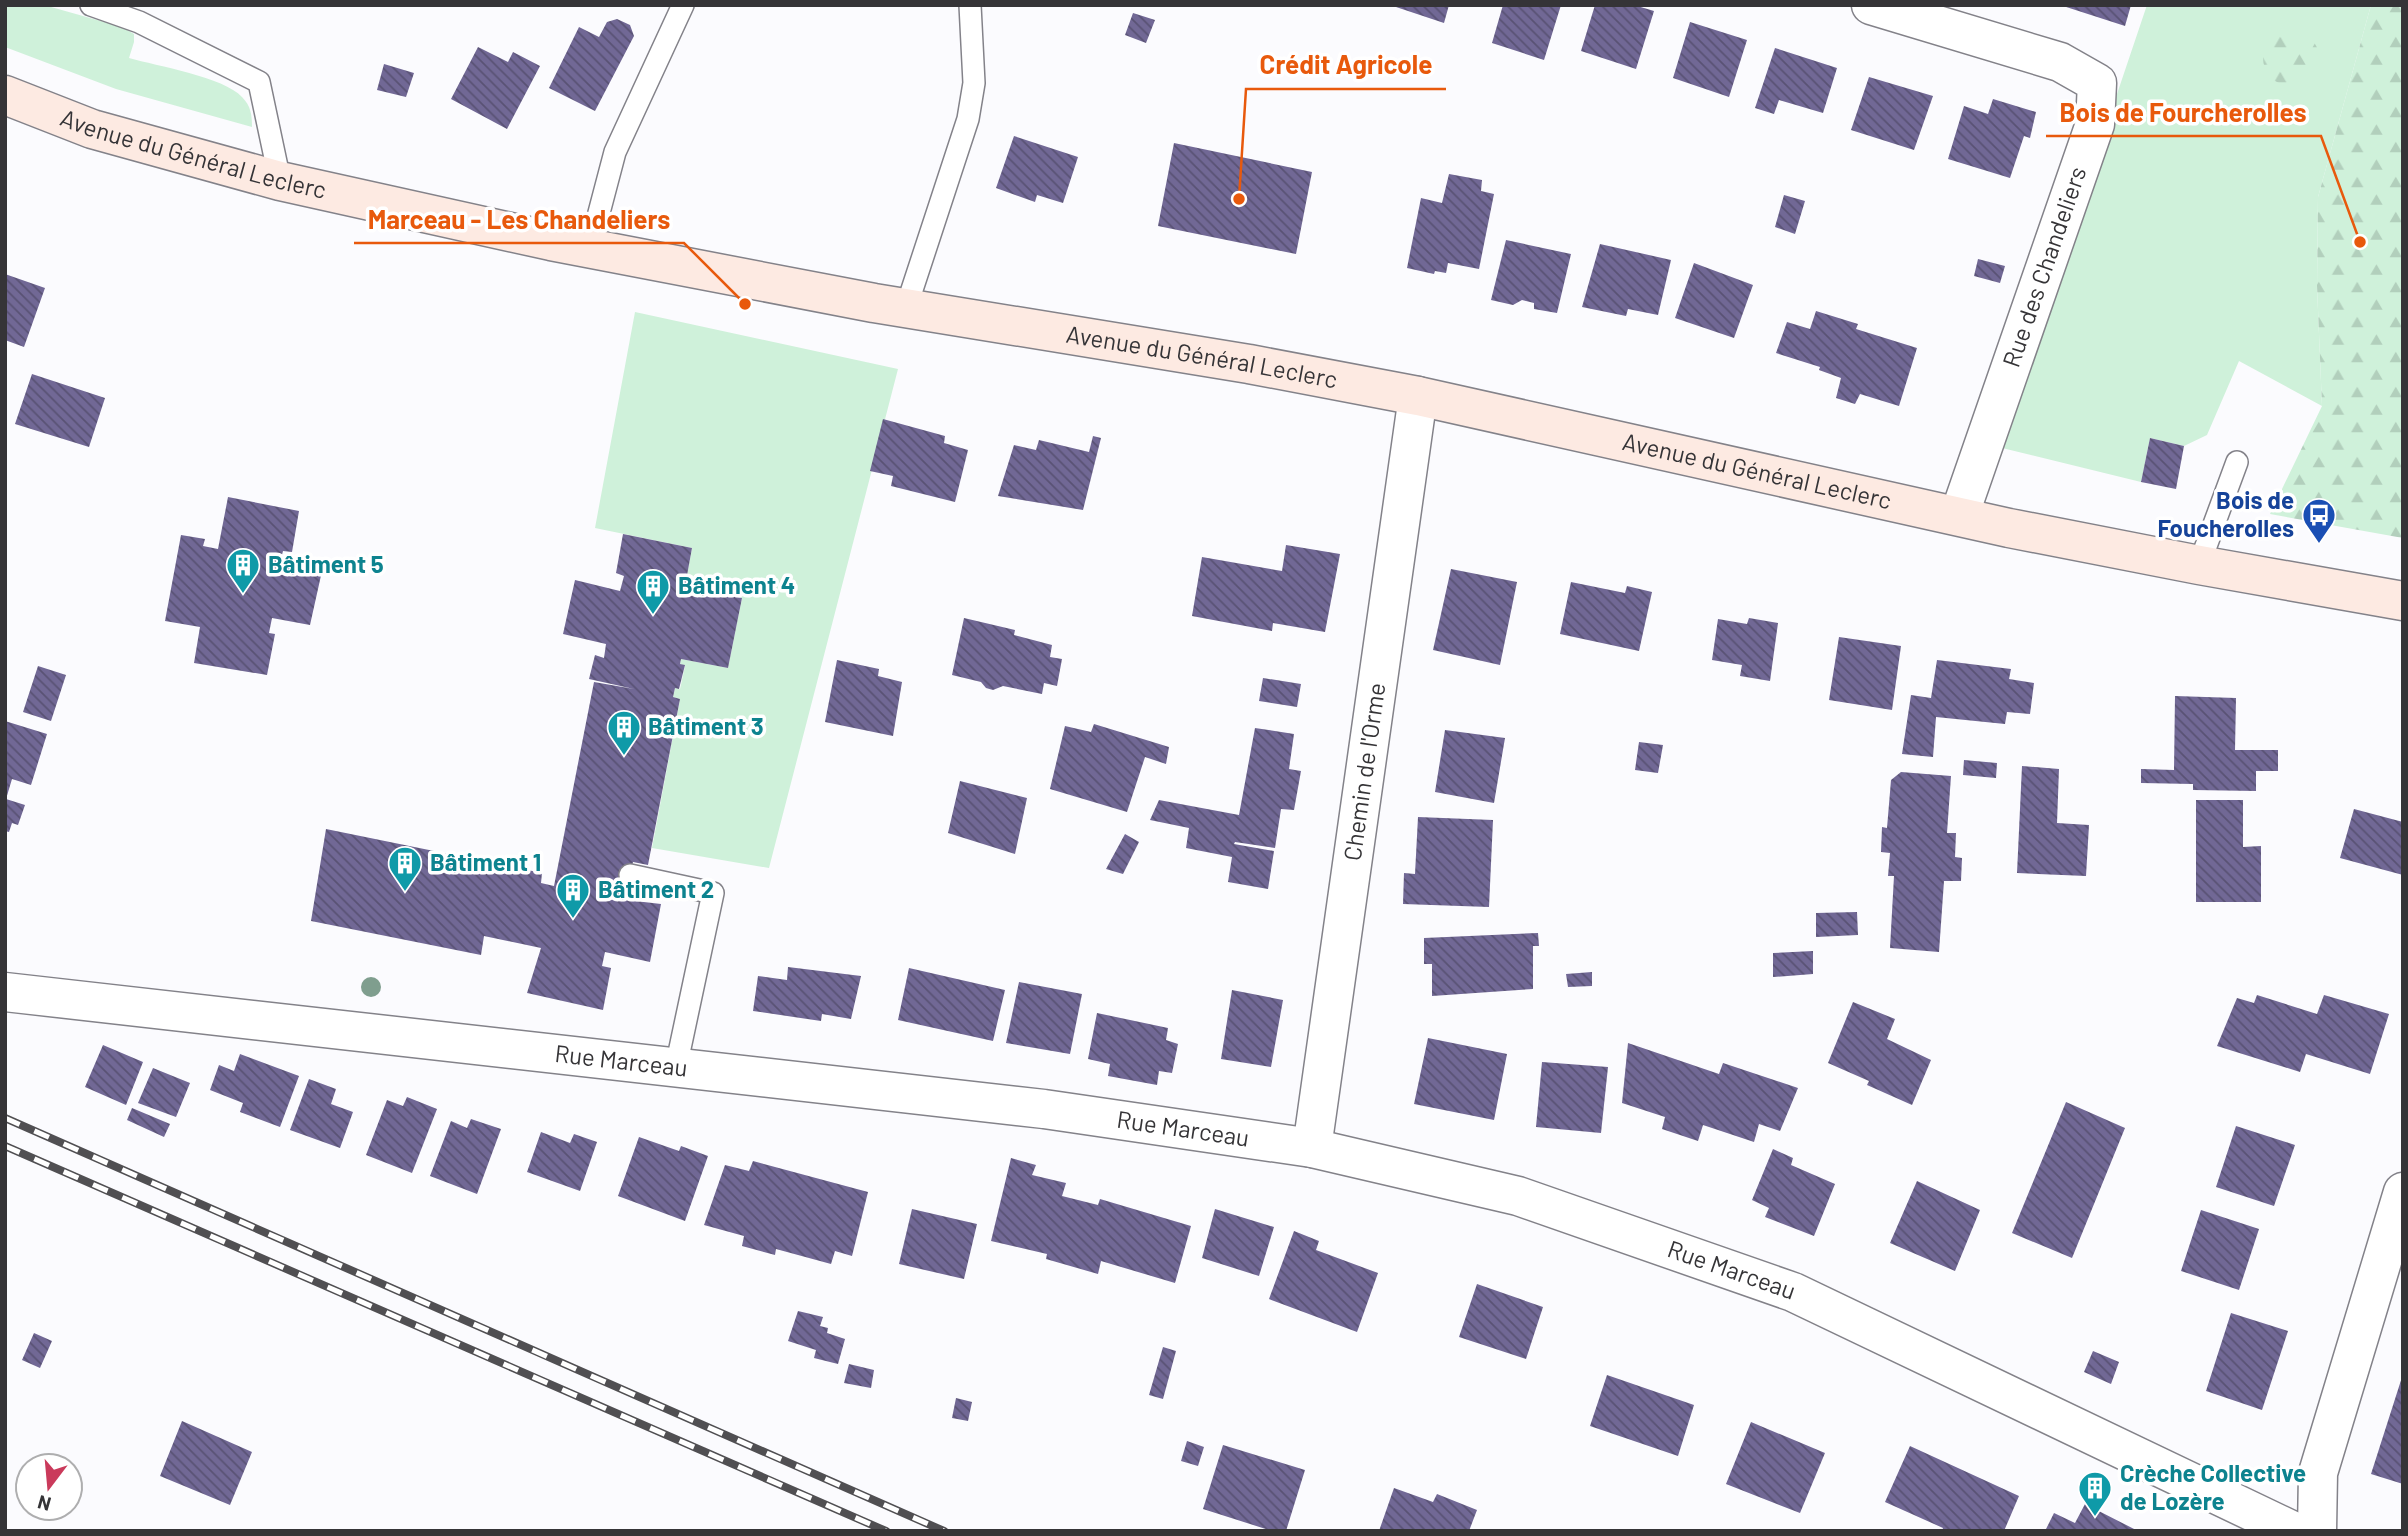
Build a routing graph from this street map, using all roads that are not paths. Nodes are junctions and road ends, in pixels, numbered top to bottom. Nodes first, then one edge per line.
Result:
1 (91, 5) edge
2 (683, 5) edge
3 (970, 5) edge
4 (1871, 5) edge
5 (125, 9) edge
6 (5, 95) edge
7 (280, 181) junction
8 (590, 247) junction
9 (906, 308) junction
10 (1418, 396) junction
11 (2237, 462) dead end
12 (1959, 516) junction
13 (2199, 565) junction
14 (2403, 601) edge
15 (630, 875) dead end
16 (5, 992) edge
17 (676, 1067) junction
18 (1312, 1148) junction
19 (2403, 1192) edge
20 (2293, 1531) edge
21 (2317, 1531) edge

1 - 5 lane
2 - 8 lane
3 - 9 lane
4 - 12 street, Rue des Chandeliers
5 - 7 lane
6 - 7 main road, Avenue du Général Leclerc
7 - 8 main road, Avenue du Général Leclerc
8 - 9 main road, Avenue du Général Leclerc
9 - 10 main road, Avenue du Général Leclerc
10 - 12 main road, Avenue du Général Leclerc
10 - 18 street, Chemin de l'Orme
11 - 13 lane
12 - 13 main road, Avenue du Général Leclerc
13 - 14 main road, Avenue du Général Leclerc
15 - 17 lane
16 - 17 street, Rue Marceau
17 - 18 street, Rue Marceau
18 - 20 street, Rue Marceau
19 - 21 street

